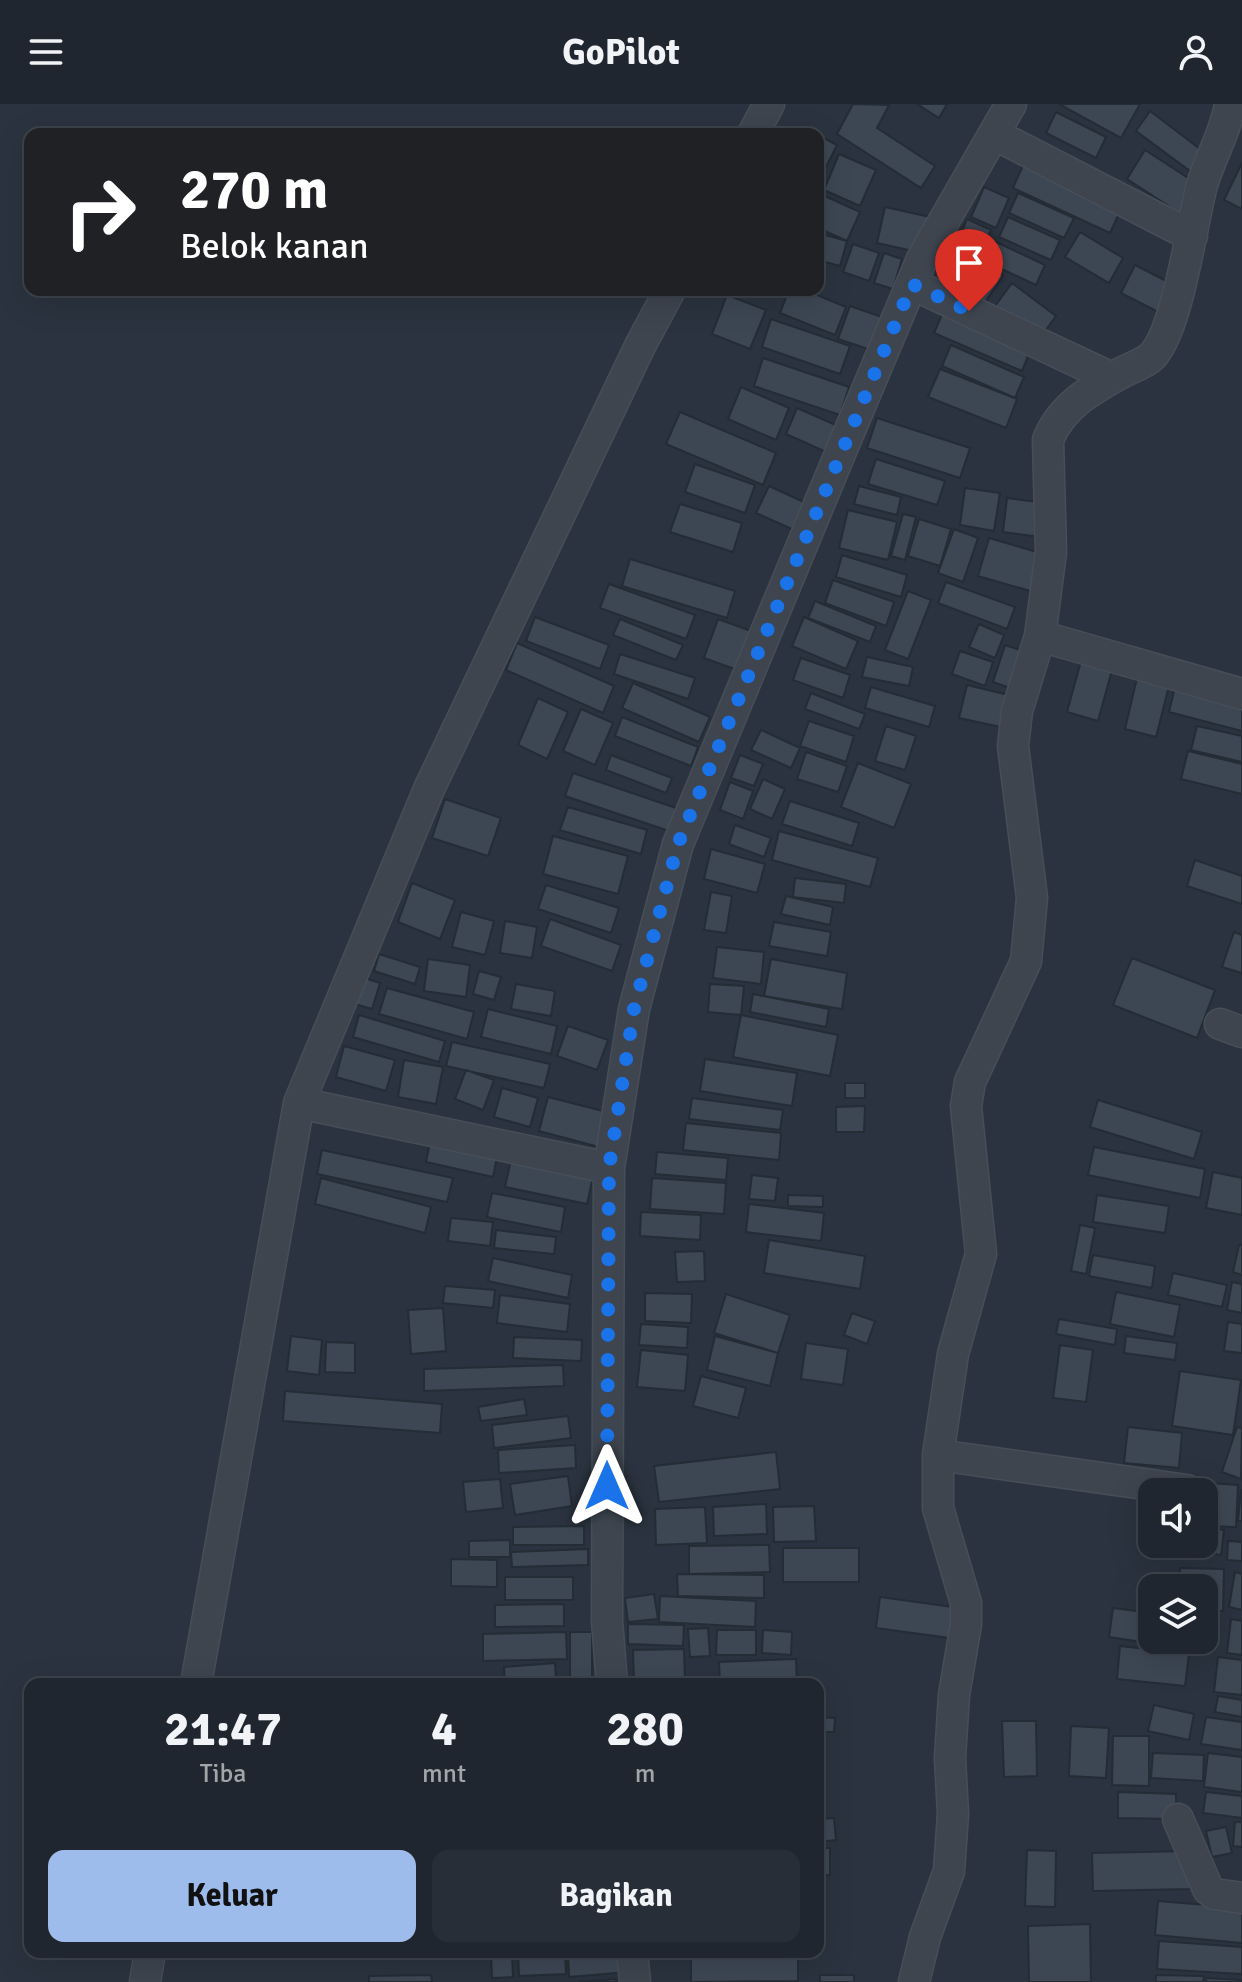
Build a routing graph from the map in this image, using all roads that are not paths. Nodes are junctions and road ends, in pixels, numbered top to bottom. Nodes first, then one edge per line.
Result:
1 (769, 104) edge
2 (1011, 104) edge
3 (1230, 104) edge
4 (756, 128) edge
5 (994, 134) junction
6 (1192, 236) junction
7 (912, 284) junction
8 (667, 296) edge
9 (1112, 378) junction
10 (1049, 639) junction
11 (1242, 694) edge
12 (299, 1103) junction
13 (609, 1168) junction
14 (938, 1455) junction
15 (1138, 1483) edge
16 (197, 1678) edge
17 (612, 1678) edge
18 (1178, 1819) dead end
19 (1242, 1898) edge
20 (149, 1958) edge
21 (633, 1958) edge
22 (145, 1982) edge
23 (635, 1982) edge
24 (914, 1982) edge

1 - 4 street
2 - 5 street
3 - 6 street
5 - 6 street
5 - 7 street
6 - 9 street
7 - 9 street
7 - 13 street
8 - 12 street
9 - 10 street
10 - 11 street
10 - 14 street
12 - 13 street
12 - 16 street
13 - 17 street
14 - 15 street
14 - 24 street
18 - 19 street
20 - 22 street
21 - 23 street

